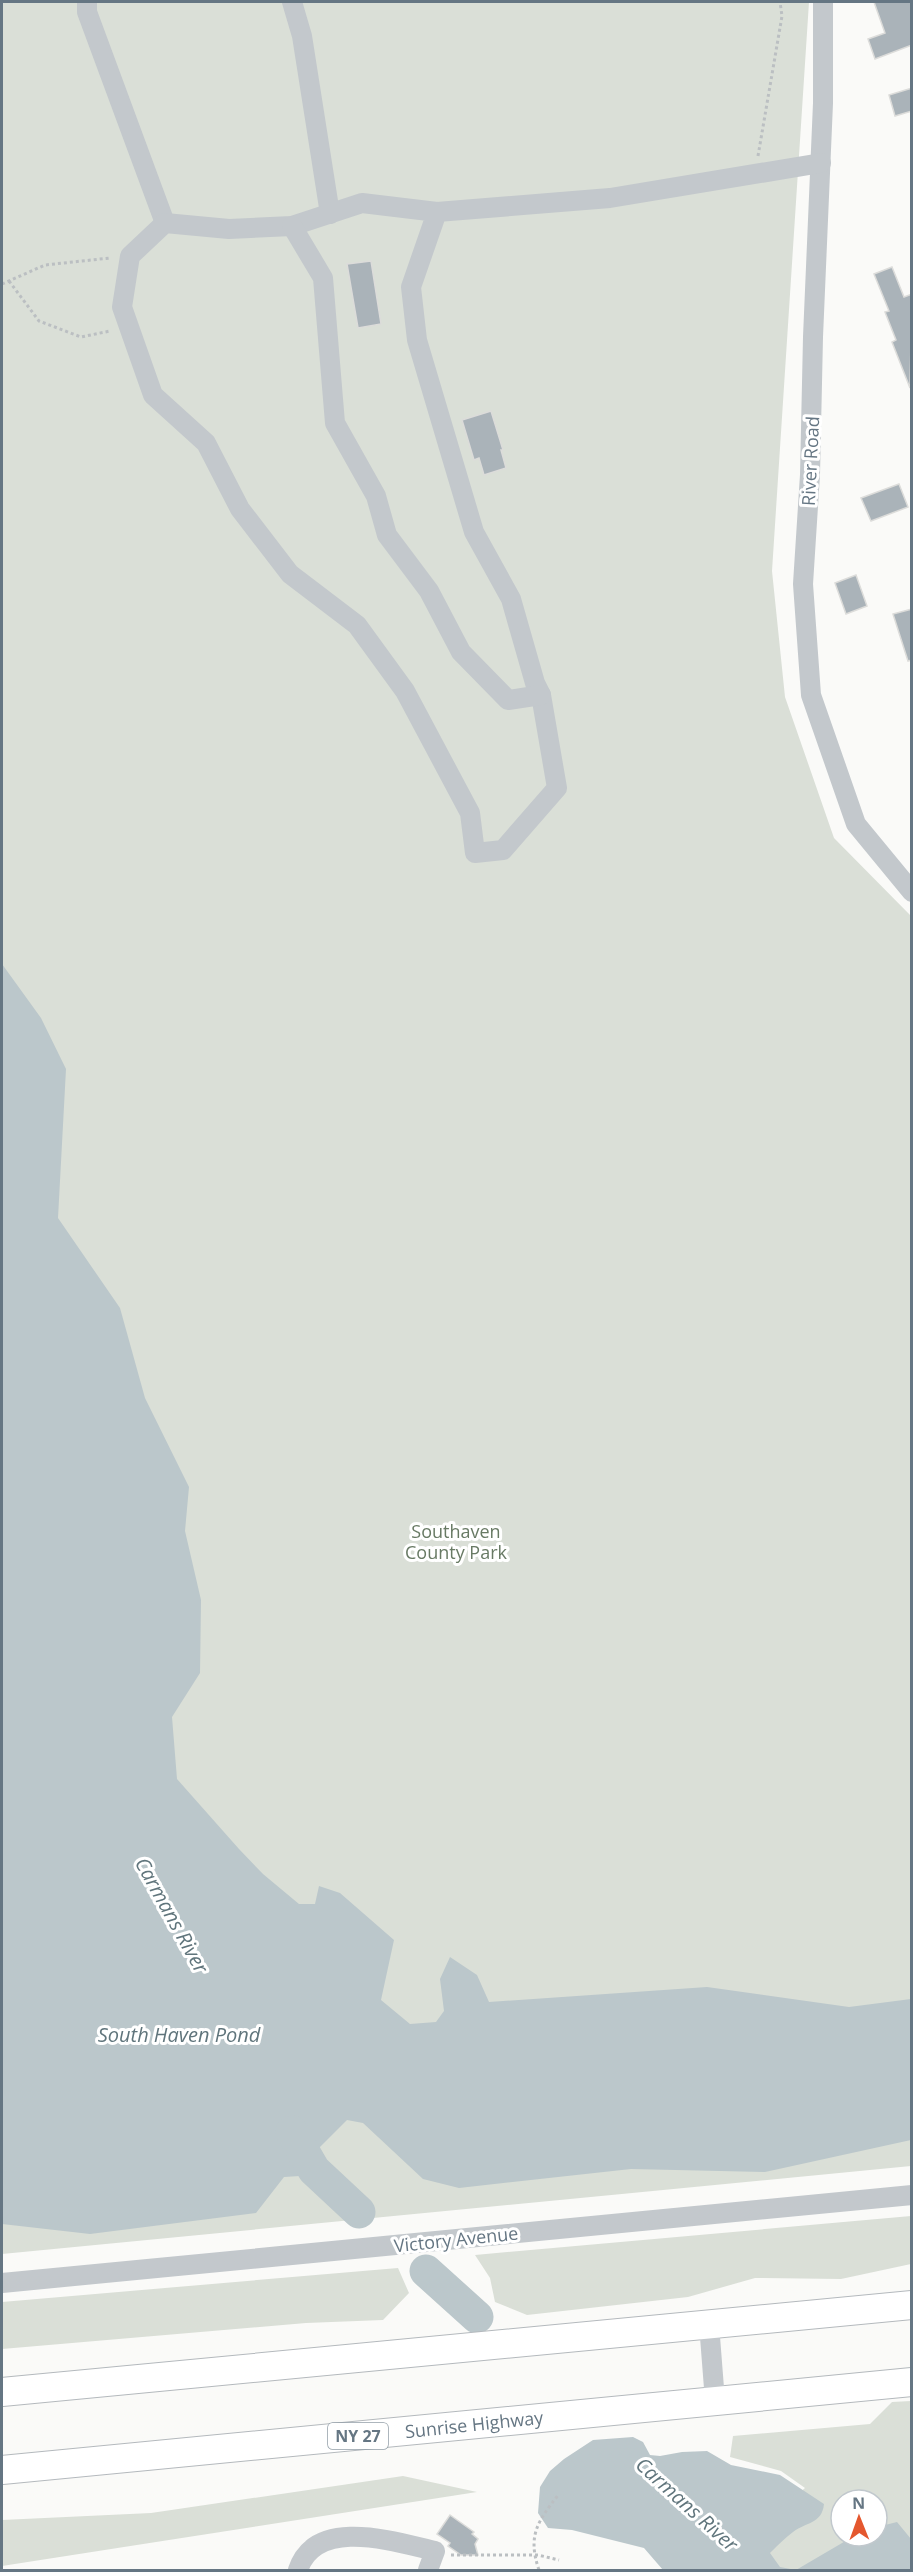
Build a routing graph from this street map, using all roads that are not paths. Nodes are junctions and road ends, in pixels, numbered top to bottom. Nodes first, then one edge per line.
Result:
1 (87, 2) edge
2 (292, 2) edge
3 (823, 2) edge
4 (821, 163) junction
5 (437, 212) junction
6 (330, 214) junction
7 (165, 223) junction
8 (292, 226) junction
9 (541, 695) junction
10 (912, 892) edge
11 (912, 2194) edge
12 (2, 2283) edge
13 (912, 2305) edge
14 (709, 2324) junction
15 (912, 2382) edge
16 (2, 2392) edge
17 (715, 2401) junction
18 (2, 2470) edge
19 (298, 2571) edge
20 (428, 2571) edge

1 - 7 street
2 - 6 street
3 - 4 street, River Road
4 - 5 street
4 - 10 street, River Road
5 - 6 street
5 - 9 street
6 - 8 street
7 - 8 street
7 - 9 street
8 - 9 street
11 - 12 street, Victory Avenue
13 - 14 highway
14 - 16 highway
14 - 17 street
15 - 17 highway, Sunrise Highway / NY 27
17 - 18 highway, Sunrise Highway / NY 27
19 - 20 street

